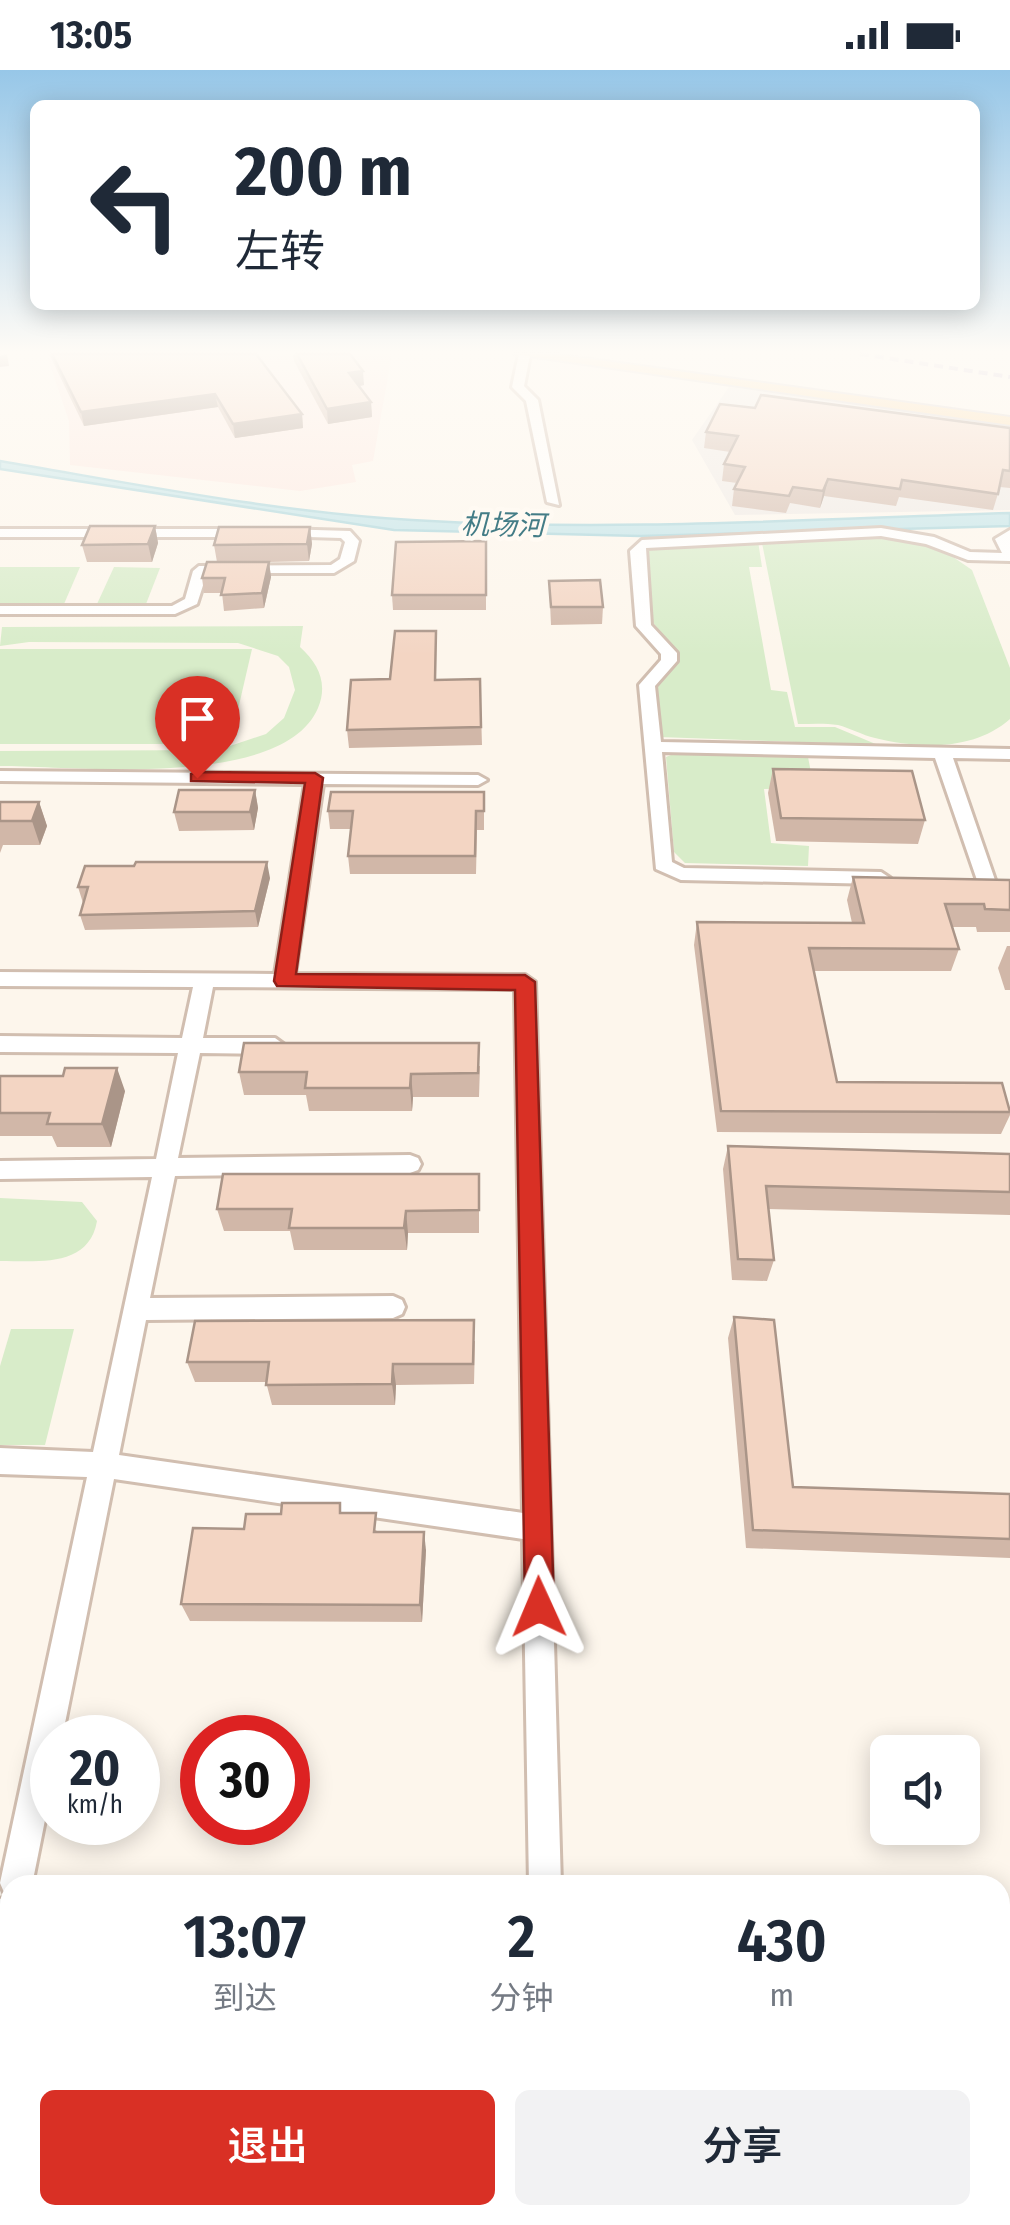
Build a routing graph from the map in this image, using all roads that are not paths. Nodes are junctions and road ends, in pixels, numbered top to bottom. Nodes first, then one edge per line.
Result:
1 (544, 455) edge
2 (554, 502) dead end
3 (0, 533) edge
4 (1010, 534) edge
5 (1010, 555) edge
6 (0, 610) edge
7 (652, 747) junction
8 (942, 752) junction
9 (1010, 754) edge
10 (0, 776) edge
11 (315, 778) junction
12 (478, 780) dead end
13 (910, 878) edge
14 (1010, 880) edge
15 (0, 979) edge
16 (204, 980) junction
17 (284, 981) junction
18 (0, 1044) edge
19 (191, 1045) junction
20 (306, 1046) edge
21 (410, 1164) dead end
22 (165, 1168) junction
23 (0, 1170) edge
24 (393, 1307) dead end
25 (136, 1309) junction
26 (0, 1461) edge
27 (104, 1464) junction
28 (538, 1528) junction
29 (18, 1875) edge
30 (546, 1875) edge

1 - 2 street
3 - 6 street
4 - 5 street
5 - 7 street
7 - 8 street
7 - 13 street
8 - 9 street
8 - 14 street
10 - 11 street
11 - 12 street
11 - 17 street
15 - 16 street
16 - 17 street
16 - 19 street
17 - 28 street
18 - 19 street
19 - 20 street
19 - 22 street
21 - 22 street
22 - 23 street
22 - 25 street
24 - 25 street
25 - 27 street
26 - 27 street
27 - 28 street
27 - 29 street
28 - 30 street

